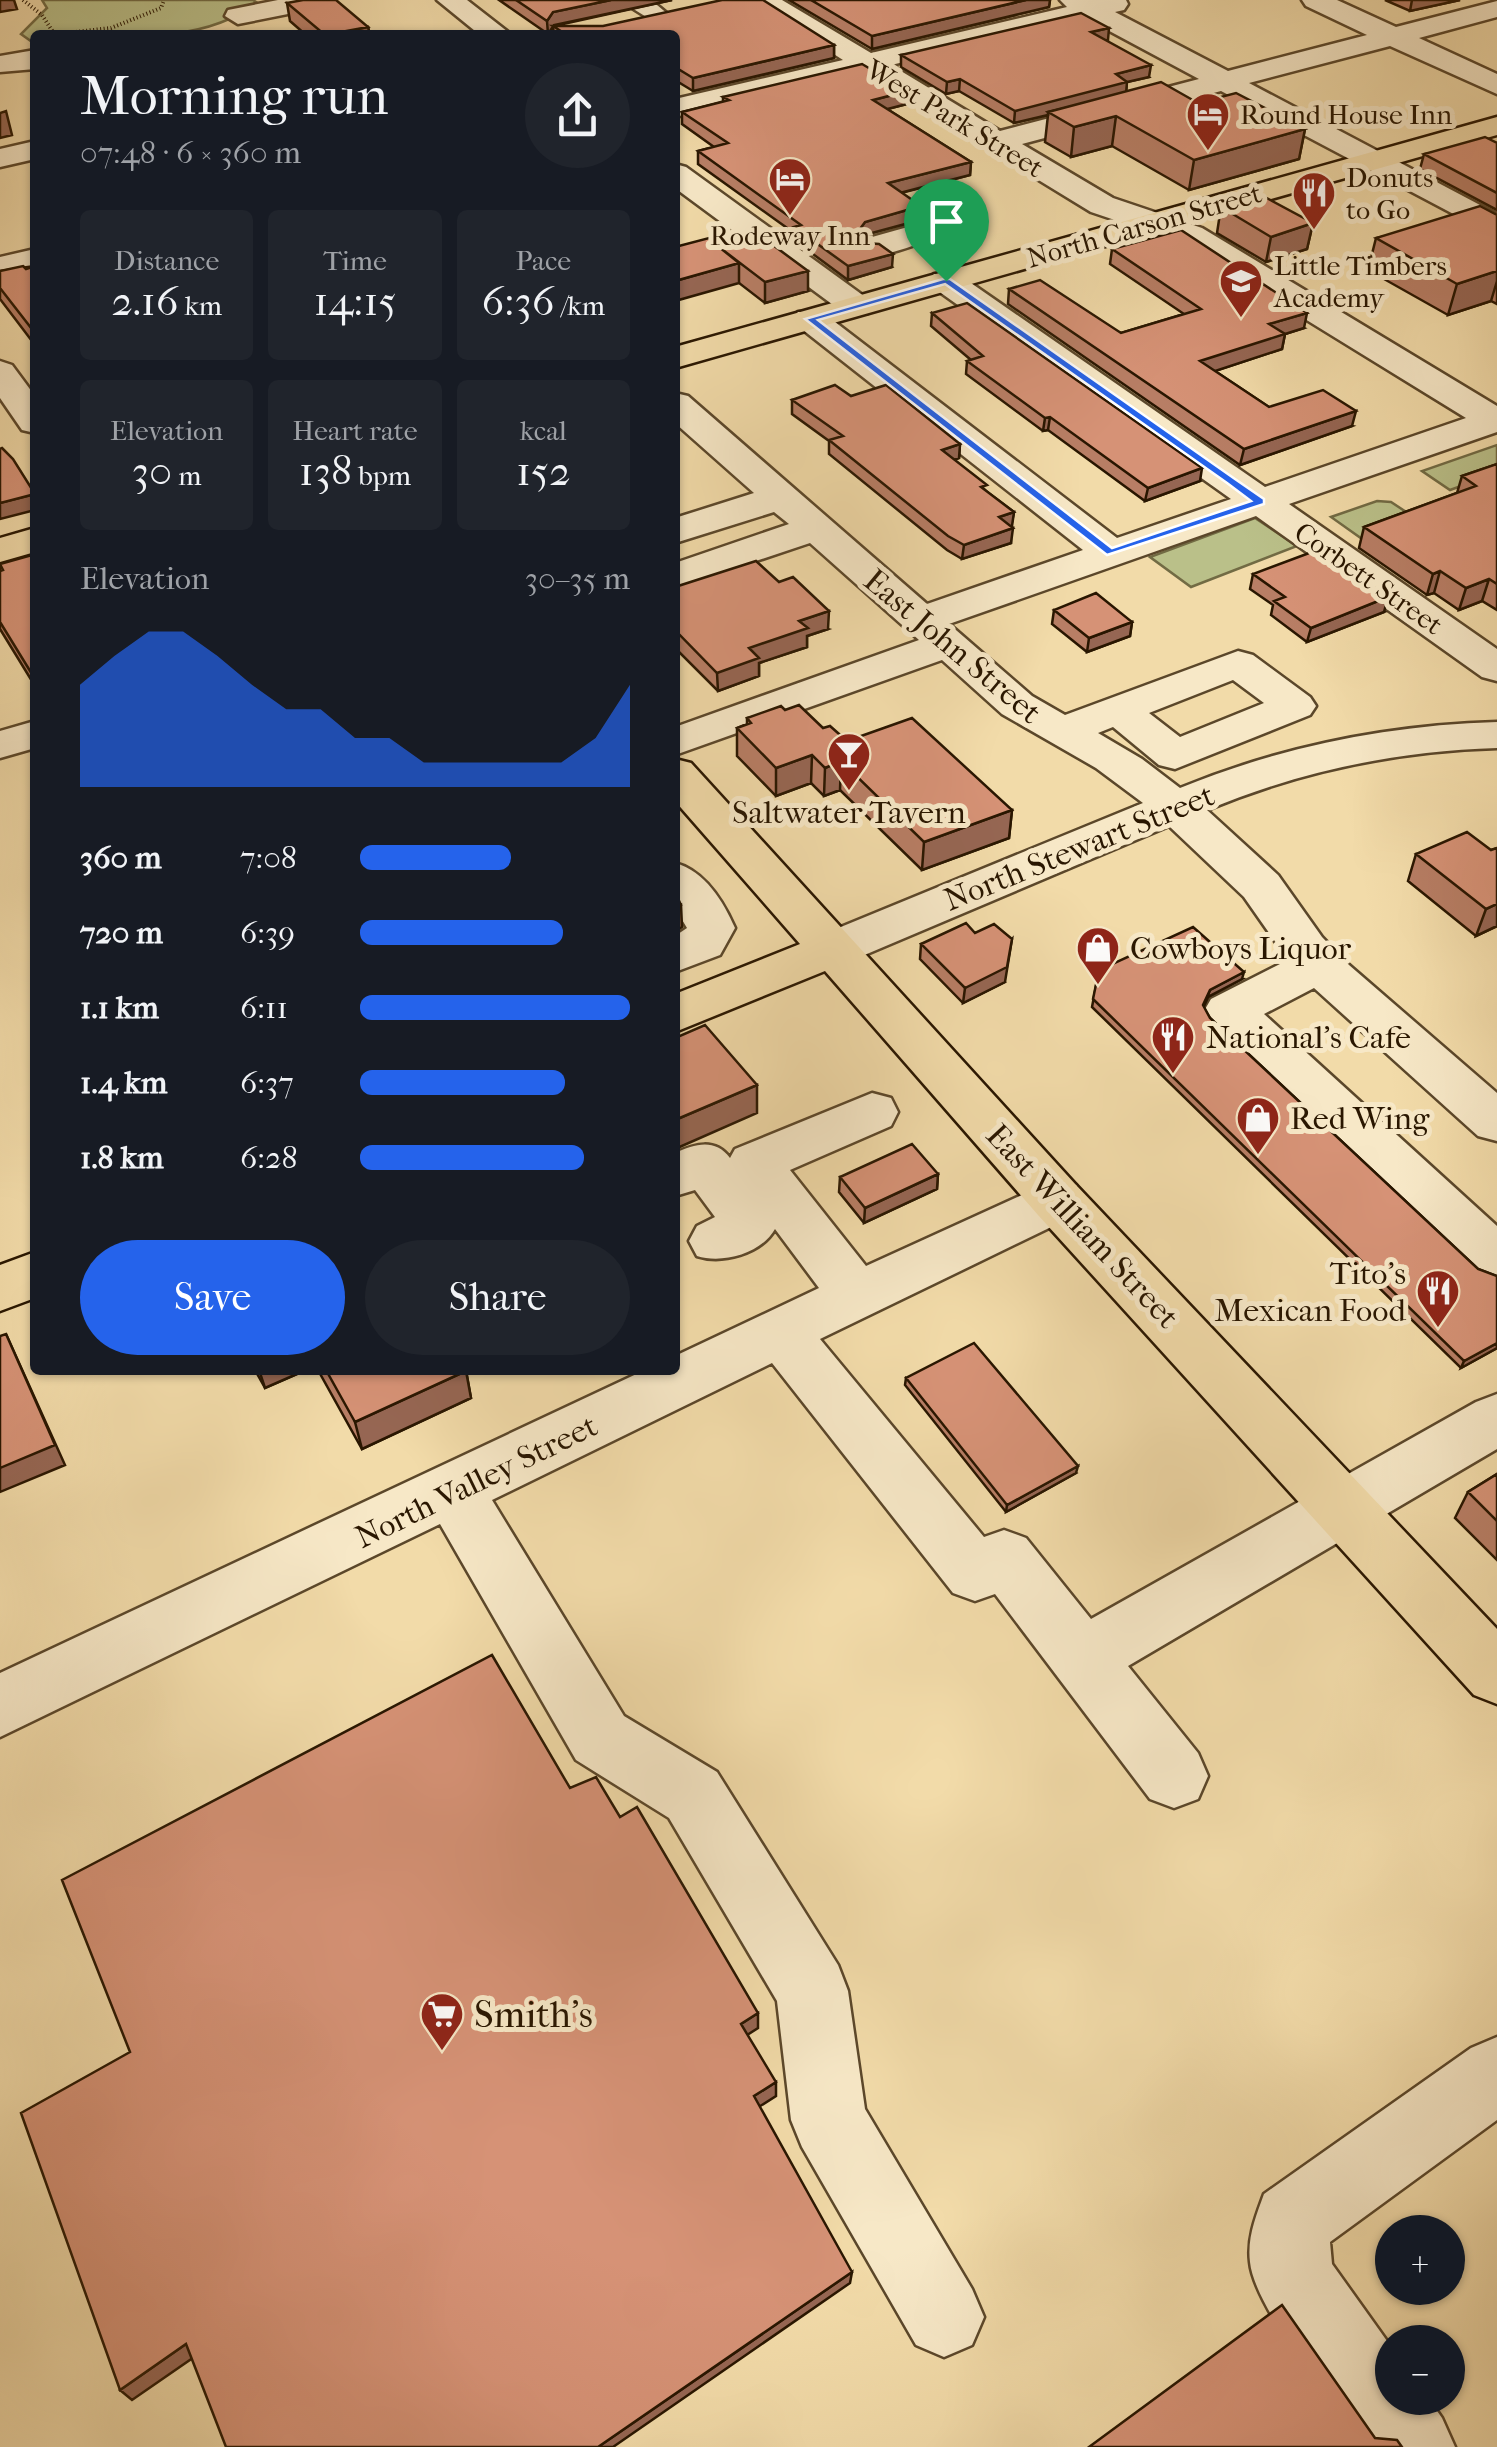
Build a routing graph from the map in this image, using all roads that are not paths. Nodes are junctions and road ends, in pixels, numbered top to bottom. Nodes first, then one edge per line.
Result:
1 (319, 0) edge
2 (450, 0) edge
3 (763, 0) edge
4 (1133, 0) edge
5 (1316, 0) edge
6 (1083, 5) edge
7 (691, 8) edge
8 (1497, 9) edge
9 (626, 12) edge
10 (248, 26) edge
11 (491, 30) edge
12 (1392, 36) junction
13 (30, 51) edge
14 (865, 63) junction
15 (0, 64) edge
16 (1228, 81) junction
17 (1497, 85) edge
18 (680, 107) edge
19 (1497, 126) edge
20 (993, 142) junction
21 (30, 151) edge
22 (0, 158) edge
23 (1373, 161) junction
24 (680, 179) edge
25 (688, 218) dead end
26 (1154, 222) junction
27 (721, 224) junction
28 (1497, 227) edge
29 (964, 237) dead end
30 (876, 246) edge
31 (30, 259) edge
32 (0, 267) edge
33 (946, 281) junction
34 (856, 306) junction
35 (810, 319) junction
36 (680, 357) edge
37 (12, 384) edge
38 (680, 408) edge
39 (30, 414) edge
40 (1496, 420) edge
41 (781, 498) junction
42 (1260, 502) junction
43 (816, 528) junction
44 (680, 529) edge
45 (30, 541) edge
46 (0, 550) edge
47 (1111, 553) junction
48 (680, 574) edge
49 (934, 632) junction
50 (1497, 668) edge
51 (1118, 710) dead end
52 (1062, 732) junction
53 (1497, 735) edge
54 (30, 736) edge
55 (680, 740) edge
56 (0, 745) edge
57 (680, 780) edge
58 (1174, 807) junction
59 (680, 884) edge
60 (832, 950) junction
61 (680, 952) edge
62 (1320, 964) junction
63 (680, 1012) edge
64 (872, 1112) dead end
65 (1497, 1122) edge
66 (680, 1174) edge
67 (1058, 1200) junction
68 (717, 1242) dead end
69 (1497, 1259) edge
70 (30, 1276) edge
71 (0, 1288) edge
72 (858, 1296) junction
73 (781, 1334) junction
74 (1497, 1418) edge
75 (454, 1492) junction
76 (1344, 1506) junction
77 (1083, 1658) junction
78 (1497, 1674) edge
79 (0, 1706) edge
80 (1174, 1776) dead end
81 (1497, 2074) edge
82 (944, 2317) dead end
83 (1414, 2447) edge

1 - 10 street
2 - 11 street
3 - 14 street, West Park Street
4 - 6 street
5 - 12 street
6 - 14 street
6 - 16 street
7 - 9 street
8 - 12 street
12 - 16 street
12 - 17 street
13 - 15 street
14 - 18 street
14 - 20 street, West Park Street
16 - 20 street
16 - 23 street
19 - 23 main road, North Carson Street
20 - 26 street, West Park Street
21 - 22 street
23 - 26 main road, North Carson Street
23 - 28 street
24 - 27 street
25 - 27 street
26 - 33 main road, North Carson Street
26 - 40 street, West Park Street
27 - 34 street
29 - 30 street
31 - 32 street
33 - 34 main road, North Carson Street
33 - 42 street, Corbett Street
34 - 35 main road, North Carson Street
35 - 36 main road, North Carson Street
35 - 47 street
37 - 39 street
38 - 41 street, East John Street
40 - 42 street
41 - 43 street, East John Street
41 - 44 street
42 - 47 street
42 - 50 street, Corbett Street
43 - 48 street
43 - 49 street, East John Street
45 - 46 main road
47 - 49 street
49 - 52 street, East John Street
49 - 55 street
51 - 52 street
52 - 58 street, East John Street
53 - 58 street, North Stewart Street
54 - 56 street
57 - 60 main road, East William Street
58 - 60 street, North Stewart Street
58 - 62 street, East John Street
59 - 61 street
60 - 63 main road, North Stewart Street
60 - 67 main road, East William Street
62 - 65 street, East John Street
62 - 69 street
64 - 72 street
66 - 68 street
67 - 72 street, North Valley Street
67 - 76 main road, East William Street
70 - 71 main road
72 - 73 street, North Valley Street
73 - 75 street, North Valley Street
73 - 77 street
74 - 76 street
75 - 79 street, North Valley Street
75 - 82 street
76 - 77 street
76 - 78 main road, East William Street
77 - 80 street
81 - 83 street

